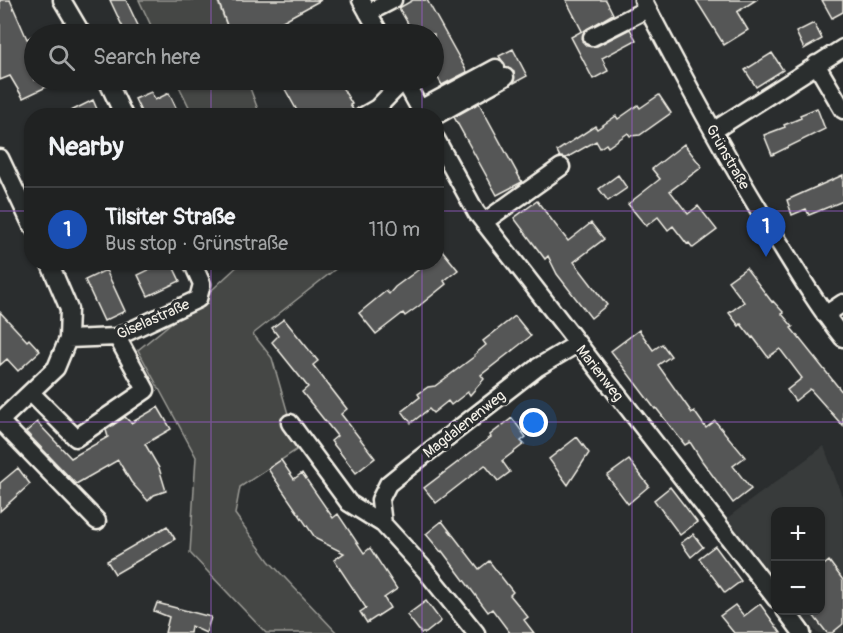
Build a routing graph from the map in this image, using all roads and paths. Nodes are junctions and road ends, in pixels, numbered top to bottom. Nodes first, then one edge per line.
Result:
1 (62, 0) edge
2 (393, 0) edge
3 (366, 4) edge
4 (645, 4) edge
5 (76, 24) edge
6 (375, 24) edge
7 (592, 36) dead end
8 (843, 48) edge
9 (816, 64) junction
10 (501, 73) dead end
11 (112, 90) edge
12 (394, 90) edge
13 (410, 90) edge
14 (120, 108) edge
15 (377, 108) edge
16 (422, 108) edge
17 (437, 108) edge
18 (843, 110) edge
19 (713, 131) junction
20 (444, 154) edge
21 (0, 158) edge
22 (561, 167) dead end
23 (24, 209) edge
24 (484, 222) junction
25 (52, 270) edge
26 (196, 270) edge
27 (843, 303) edge
28 (825, 315) junction
29 (117, 337) junction
30 (843, 338) edge
31 (68, 339) junction
32 (577, 344) junction
33 (30, 393) junction
34 (0, 421) edge
35 (290, 423) dead end
36 (97, 521) dead end
37 (383, 524) junction
38 (771, 593) edge
39 (789, 615) edge
40 (476, 633) edge
41 (802, 633) edge

1 - 5 street
2 - 3 street
3 - 6 street
4 - 7 street
4 - 19 street, Grünstraße
8 - 9 street
9 - 18 street
9 - 19 street
10 - 17 street
11 - 14 street
12 - 15 street
13 - 16 street
19 - 28 street, Grünstraße
20 - 24 street, Marienweg
21 - 23 street
22 - 24 street
24 - 32 street, Marienweg
25 - 31 street
26 - 29 street, Giselastraße
27 - 28 street
28 - 30 street, Grünstraße
29 - 31 street, Giselastraße
29 - 33 street
31 - 33 street
32 - 37 street, Magdalenenweg
32 - 38 street, Marienweg
33 - 34 street
34 - 36 street
35 - 37 street
37 - 40 street
39 - 41 street

